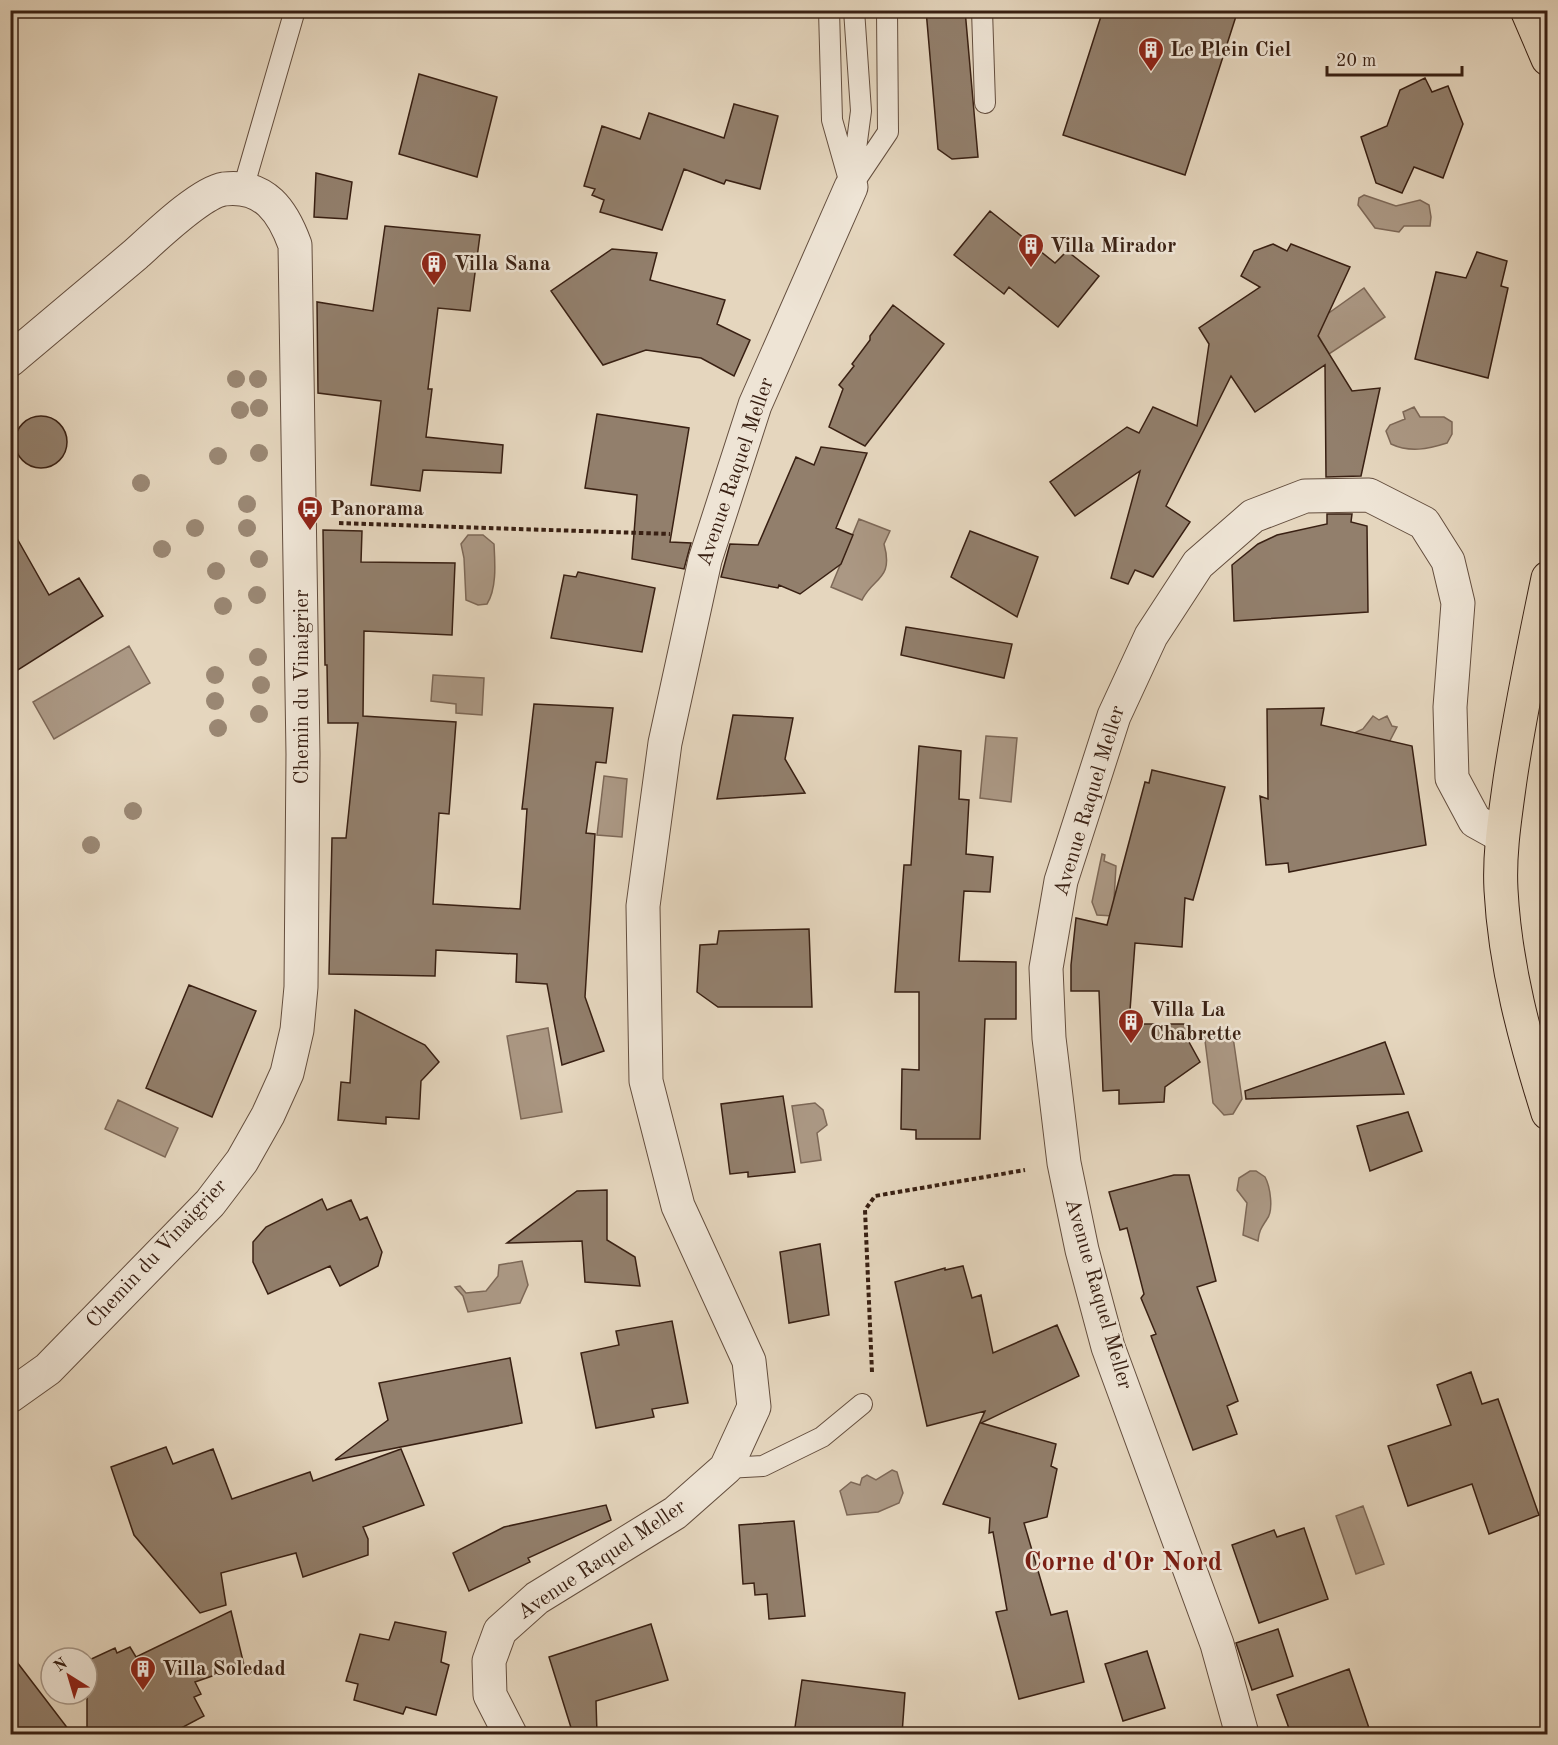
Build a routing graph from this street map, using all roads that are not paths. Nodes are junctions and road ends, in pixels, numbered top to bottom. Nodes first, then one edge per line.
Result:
1 (295, 10) edge
2 (830, 10) edge
3 (854, 10) edge
4 (887, 10) edge
5 (982, 10) edge
6 (1527, 10) edge
7 (1548, 59) edge
8 (985, 103) dead end
9 (851, 187) junction
10 (243, 189) junction
11 (10, 360) edge
12 (1548, 578) edge
13 (1502, 836) junction
14 (1548, 1113) edge
15 (10, 1396) edge
16 (862, 1404) road end
17 (726, 1468) junction
18 (510, 1734) edge
19 (1242, 1734) edge

1 - 10 lane
2 - 9 lane
3 - 9 lane
4 - 9 lane
5 - 8 lane
6 - 7 main road
9 - 17 street, Avenue Raquel Meller
10 - 11 street
10 - 15 street, Chemin du Vinaigrier
12 - 13 main road
13 - 14 main road
13 - 19 street, Avenue Raquel Meller
16 - 17 lane
17 - 18 street, Avenue Raquel Meller

